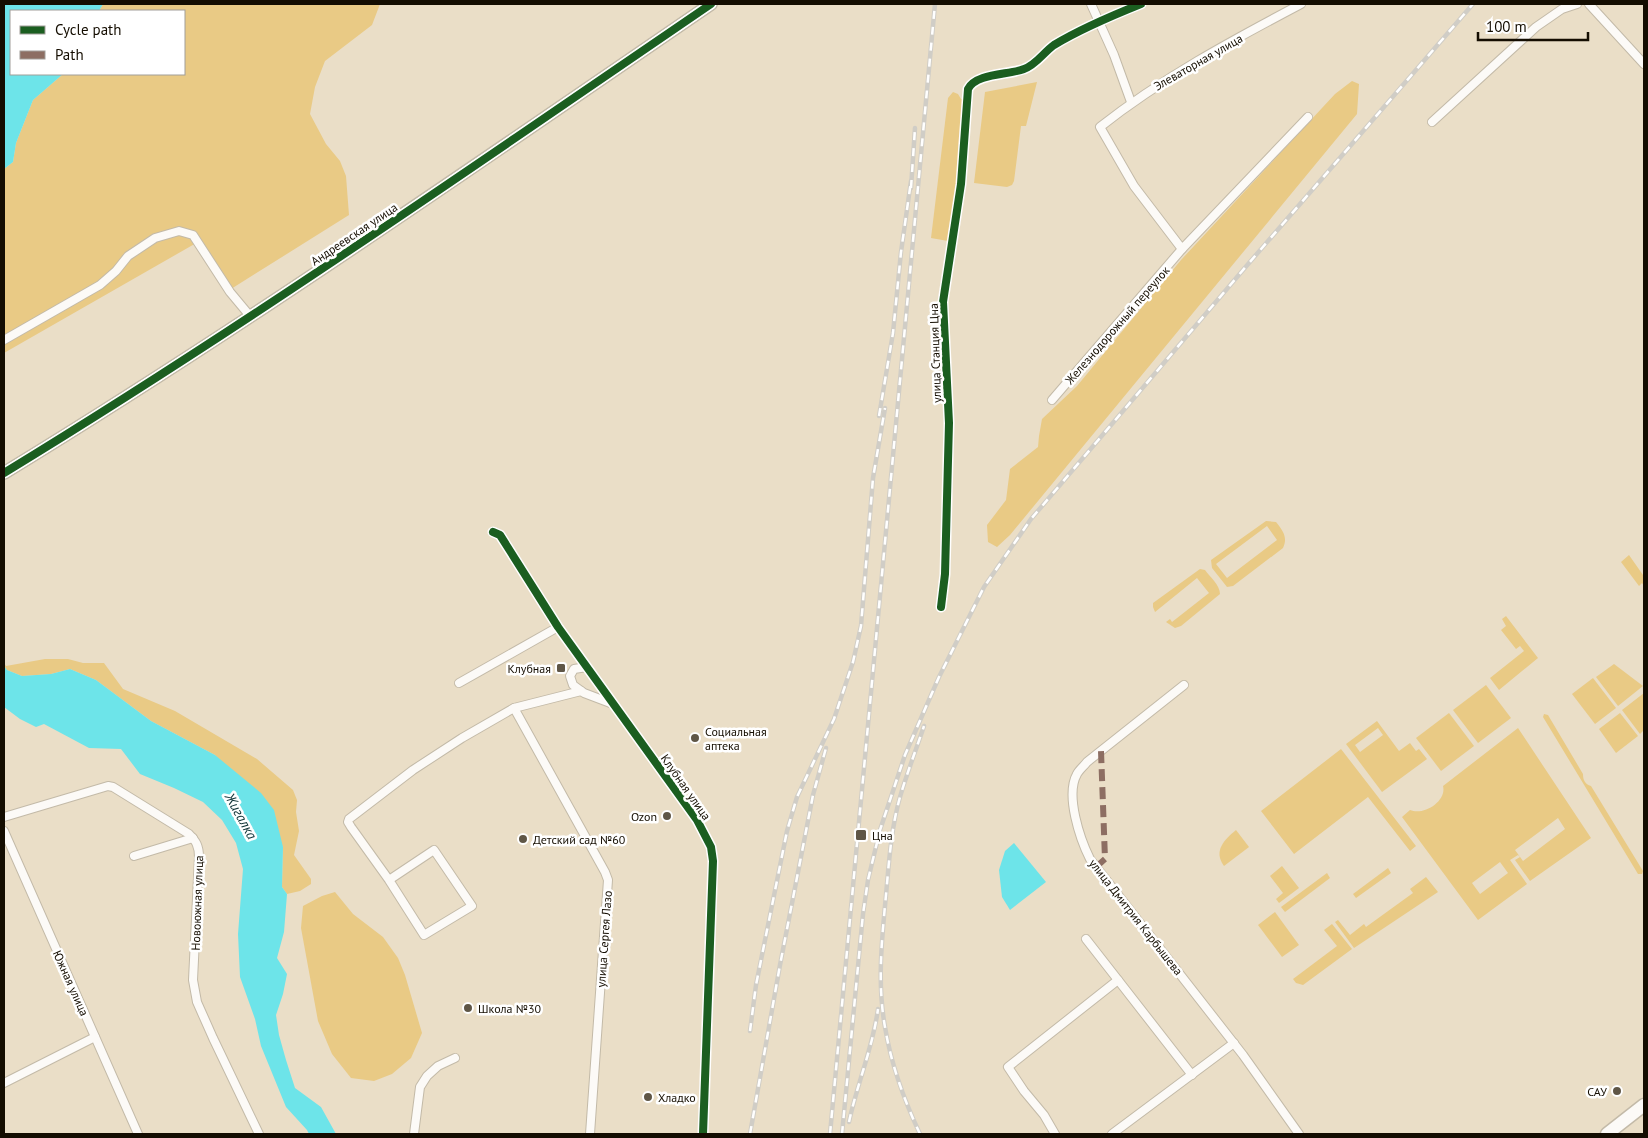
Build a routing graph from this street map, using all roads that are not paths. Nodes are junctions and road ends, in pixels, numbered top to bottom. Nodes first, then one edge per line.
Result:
1 (711, 4) edge
2 (1091, 4) edge
3 (1141, 4) edge
4 (1301, 4) edge
5 (1577, 4) edge
6 (1589, 4) edge
7 (1098, 21) junction
8 (1644, 64) edge
9 (1131, 102) junction
10 (1308, 117) dead end
11 (1432, 122) dead end
12 (1182, 249) junction
13 (250, 316) junction
14 (4, 340) edge
15 (1052, 400) dead end
16 (4, 473) edge
17 (493, 532) dead end
18 (941, 607) dead end
19 (558, 627) junction
20 (587, 667) junction
21 (459, 683) dead end
22 (1184, 685) dead end
23 (581, 691) junction
24 (614, 704) junction
25 (514, 708) junction
26 (4, 817) edge
27 (4, 831) edge
28 (193, 838) junction
29 (134, 856) dead end
30 (389, 880) junction
31 (1086, 939) dead end
32 (1118, 980) junction
33 (94, 1037) junction
34 (1234, 1043) junction
35 (455, 1058) dead end
36 (1192, 1075) junction
37 (4, 1083) edge
38 (1644, 1105) edge
39 (138, 1134) edge
40 (259, 1134) edge
41 (414, 1134) edge
42 (590, 1134) edge
43 (703, 1134) edge
44 (1055, 1134) edge
45 (1112, 1134) edge
46 (1299, 1134) edge
47 (1607, 1134) edge

1 - 13 street, Андреевская улица
2 - 7 street
3 - 7 street, улица Станция Цна
4 - 9 street, Элеваторная улица
5 - 11 street
6 - 8 street
7 - 9 street
7 - 18 street, улица Станция Цна
9 - 12 street, Элеваторная улица
10 - 12 street, Железнодорожный переулок
12 - 15 street, Железнодорожный переулок
13 - 14 street
13 - 16 street, Андреевская улица
17 - 19 street, Клубная улица
19 - 20 street, Клубная улица
19 - 21 street
20 - 23 street
20 - 24 street, Клубная улица
22 - 34 street, улица Дмитрия Карбышева
23 - 24 street
23 - 25 street
24 - 43 street, Клубная улица
25 - 30 street
25 - 42 street, улица Сергея Лазо
26 - 28 street, Новоюжная улица
27 - 33 street, Южная улица
28 - 29 street
28 - 40 street, Новоюжная улица
30 - 30 street
31 - 32 street
32 - 36 street
32 - 44 street
33 - 37 street
33 - 39 street, Южная улица
34 - 36 street
34 - 46 street, улица Дмитрия Карбышева
35 - 41 street
36 - 45 street
38 - 47 main road

